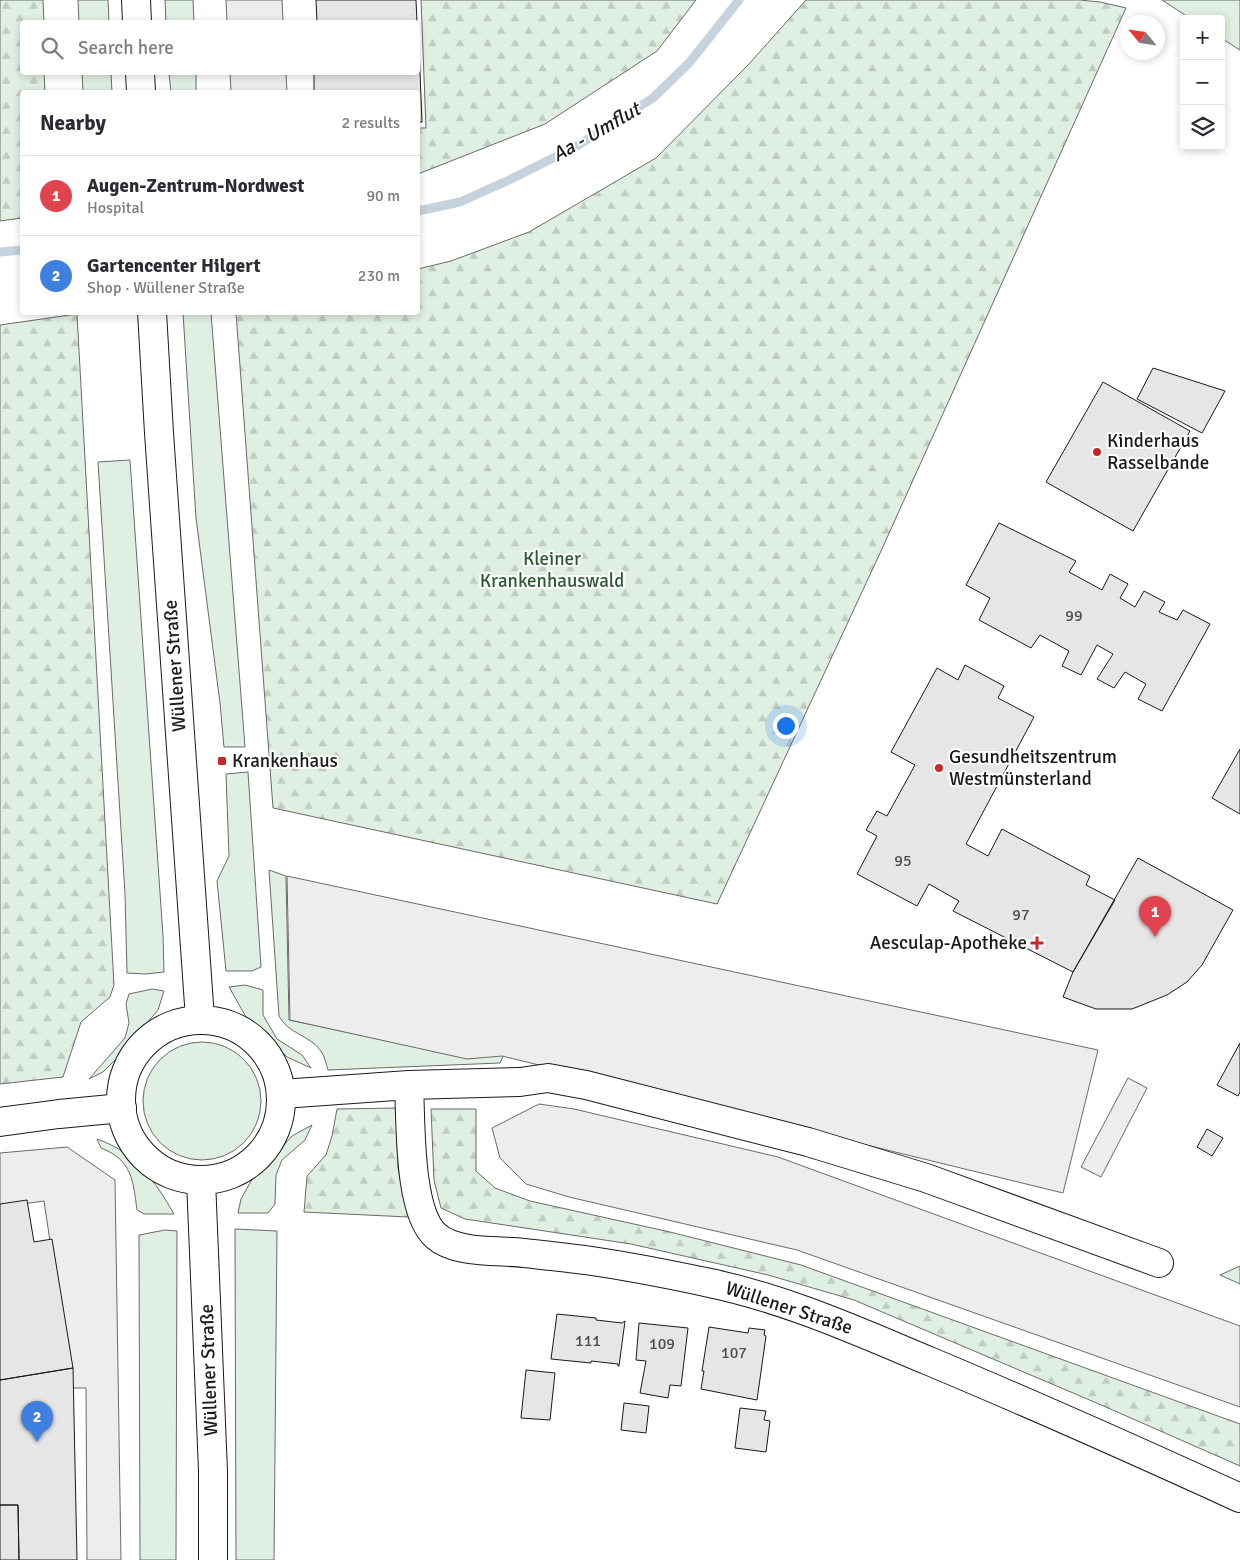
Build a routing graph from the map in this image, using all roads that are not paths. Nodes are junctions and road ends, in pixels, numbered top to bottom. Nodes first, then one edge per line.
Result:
1 (136, 0) edge
2 (137, 20) edge
3 (140, 75) edge
4 (141, 90) edge
5 (152, 315) edge
6 (200, 1019) junction
7 (409, 1085) junction
8 (282, 1094) junction
9 (122, 1108) junction
10 (0, 1122) edge
11 (201, 1180) junction
12 (1159, 1263) dead end
13 (1240, 1498) edge
14 (213, 1560) edge

1 - 2 street
3 - 4 street
5 - 6 street, Wüllener Straße
6 - 8 street
6 - 9 street
7 - 8 street
7 - 12 street
7 - 13 street, Wüllener Straße
8 - 11 street
9 - 10 street
9 - 11 street
11 - 14 street, Wüllener Straße

